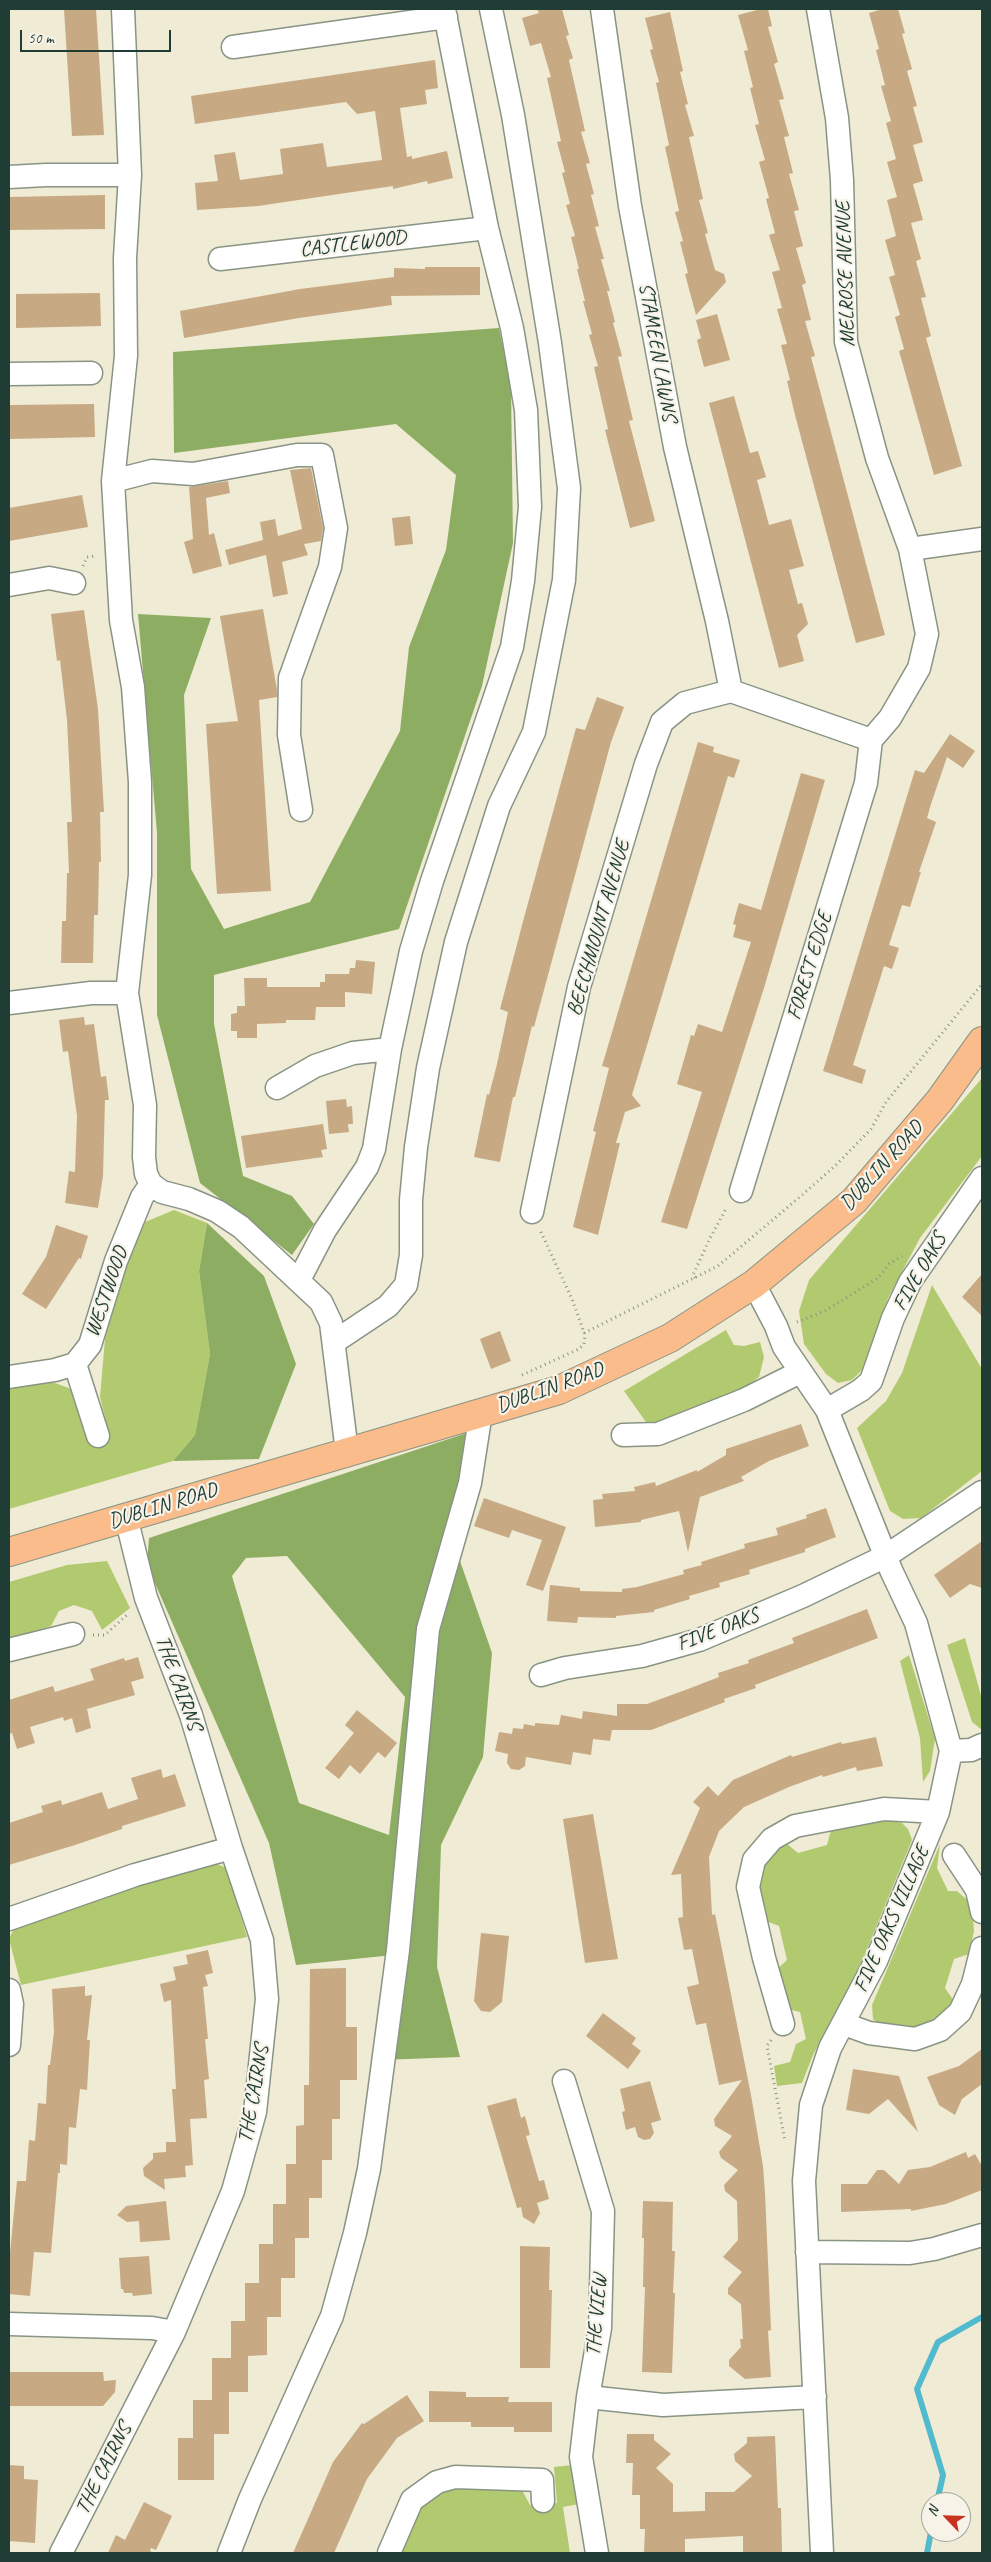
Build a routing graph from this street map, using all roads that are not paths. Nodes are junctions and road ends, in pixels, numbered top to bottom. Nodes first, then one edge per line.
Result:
1 (123, 9) edge
2 (490, 9) edge
3 (602, 9) edge
4 (818, 9) edge
5 (445, 13) edge
6 (232, 47) dead end
7 (130, 175) junction
8 (9, 177) edge
9 (487, 228) junction
10 (220, 260) dead end
11 (91, 373) dead end
12 (9, 374) edge
13 (113, 481) junction
14 (982, 539) edge
15 (910, 549) junction
16 (74, 583) road end
17 (9, 585) edge
18 (731, 692) junction
19 (871, 740) junction
20 (301, 810) dead end
21 (127, 994) junction
22 (9, 1003) edge
23 (982, 1041) edge
24 (390, 1049) junction
25 (277, 1088) dead end
26 (982, 1178) edge
27 (151, 1184) junction
28 (741, 1191) road end
29 (532, 1212) road end
30 (299, 1280) junction
31 (754, 1284) junction
32 (334, 1342) junction
33 (75, 1364) junction
34 (800, 1372) junction
35 (9, 1377) edge
36 (827, 1410) junction
37 (481, 1412) junction
38 (623, 1435) dead end
39 (98, 1436) dead end
40 (347, 1452) junction
41 (982, 1492) edge
42 (126, 1517) junction
43 (9, 1552) edge
44 (886, 1556) junction
45 (73, 1634) road end
46 (9, 1650) edge
47 (541, 1675) dead end
48 (968, 1749) edge
49 (938, 1812) junction
50 (231, 1848) junction
51 (954, 1855) dead end
52 (982, 1912) edge
53 (9, 1919) edge
54 (982, 1948) edge
55 (9, 1990) edge
56 (783, 2024) road end
57 (844, 2024) junction
58 (9, 2045) edge
59 (564, 2081) dead end
60 (982, 2235) edge
61 (807, 2252) junction
62 (9, 2324) edge
63 (174, 2332) junction
64 (588, 2397) junction
65 (815, 2397) junction
66 (543, 2501) dead end
67 (61, 2553) edge
68 (228, 2553) edge
69 (389, 2553) edge
70 (597, 2553) edge
71 (822, 2553) edge

1 - 7 street
2 - 32 street
3 - 18 street, STAMEEN LAWNS
4 - 15 street, MELROSE AVENUE
5 - 6 street
5 - 9 street
7 - 8 street
7 - 13 street
9 - 10 street, CASTLEWOOD
9 - 24 street
11 - 12 street
13 - 20 street
13 - 21 street
14 - 15 street
15 - 19 street, MELROSE AVENUE
16 - 17 street
18 - 19 street
18 - 29 street, BEECHMOUNT AVENUE
19 - 28 street, FOREST EDGE
21 - 22 street
21 - 27 street
23 - 31 main road, DUBLIN ROAD
24 - 25 street
24 - 30 street
26 - 36 street, FIVE OAKS
27 - 30 street
27 - 33 street, WESTWOOD
30 - 32 street
31 - 34 street
31 - 37 main road, DUBLIN ROAD
32 - 40 street
33 - 35 street, WESTWOOD
33 - 39 street
34 - 36 street
34 - 38 street
36 - 44 street
37 - 40 main road, DUBLIN ROAD
37 - 68 street
40 - 42 main road, DUBLIN ROAD
41 - 44 street, FIVE OAKS
42 - 43 main road, DUBLIN ROAD
42 - 50 street, THE CAIRNS
44 - 47 street, FIVE OAKS
44 - 48 street
45 - 46 street
48 - 49 street, FIVE OAKS VILLAGE
49 - 56 street, FIVE OAKS VILLAGE
49 - 57 street, FIVE OAKS VILLAGE
50 - 53 street
50 - 63 street, THE CAIRNS
51 - 52 street, FIVE OAKS VILLAGE
54 - 57 street
55 - 58 street
57 - 61 street, FIVE OAKS VILLAGE
59 - 64 street, THE VIEW
60 - 61 street
61 - 65 street, FIVE OAKS VILLAGE
62 - 63 street
63 - 67 street, THE CAIRNS
64 - 65 street
64 - 70 street, THE VIEW
65 - 71 street, FIVE OAKS VILLAGE
66 - 69 street

